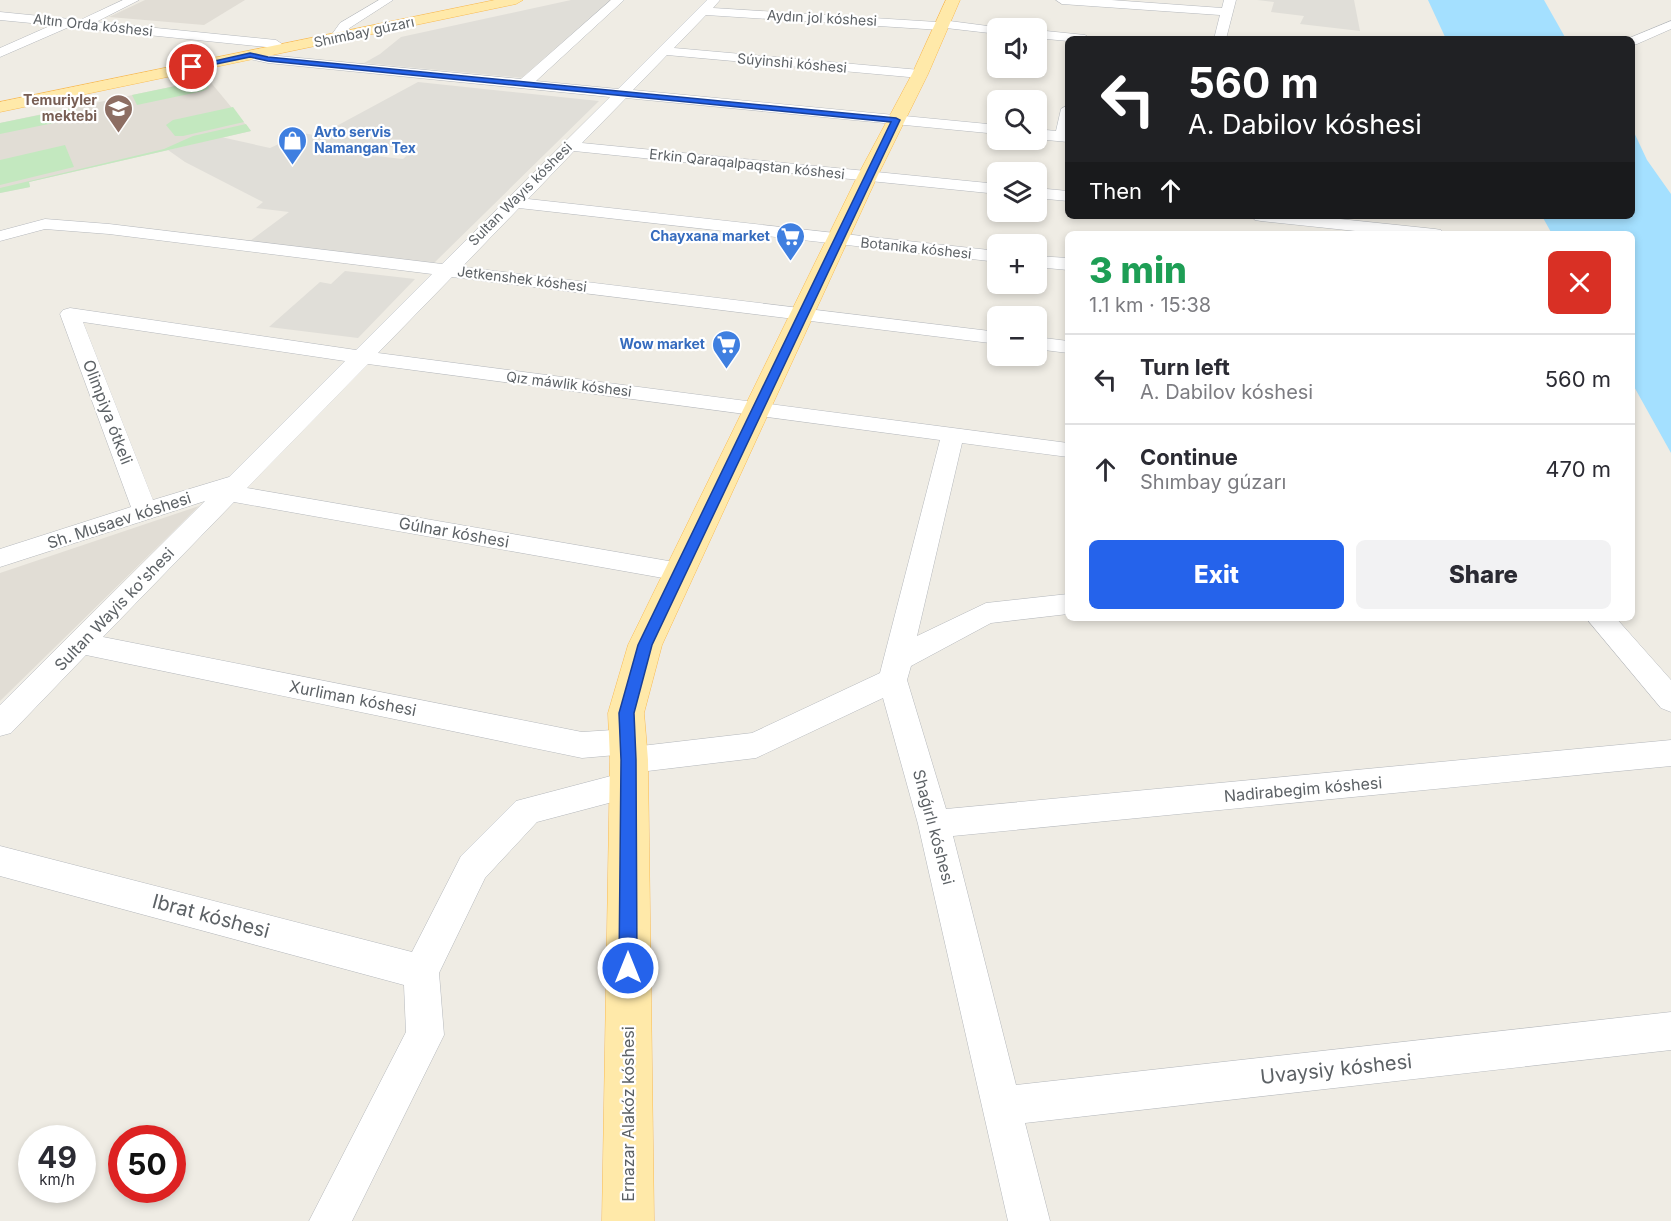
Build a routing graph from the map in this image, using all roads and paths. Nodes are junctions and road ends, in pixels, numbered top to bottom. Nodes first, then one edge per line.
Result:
1 (133, 0) edge
2 (387, 0) edge
3 (516, 0) edge
4 (618, 0) edge
5 (953, 0) edge
6 (1062, 0) edge
7 (709, 6) edge
8 (1228, 6) edge
9 (0, 16) edge
10 (76, 23) junction
11 (942, 25) junction
12 (1671, 25) edge
13 (987, 29) edge
14 (1047, 35) edge
15 (1221, 36) edge
16 (1065, 37) edge
17 (336, 38) junction
18 (1635, 40) edge
19 (293, 46) junction
20 (664, 51) junction
21 (0, 53) edge
22 (250, 55) junction
23 (920, 74) junction
24 (524, 84) junction
25 (619, 94) junction
26 (0, 107) edge
27 (896, 120) junction
28 (987, 129) edge
29 (1047, 135) edge
30 (1065, 137) edge
31 (568, 146) junction
32 (868, 175) junction
33 (987, 188) edge
34 (1047, 194) edge
35 (1065, 196) edge
36 (513, 202) junction
37 (1290, 219) edge
38 (1406, 231) edge
39 (0, 236) edge
40 (838, 239) junction
41 (987, 255) edge
42 (1047, 262) edge
43 (1065, 264) edge
44 (446, 270) junction
45 (804, 313) junction
46 (70, 314) joint
47 (987, 337) edge
48 (1047, 344) edge
49 (1065, 347) edge
50 (361, 357) junction
51 (758, 408) junction
52 (953, 434) junction
53 (1065, 450) edge
54 (233, 487) junction
55 (145, 511) junction
56 (0, 558) edge
57 (680, 572) junction
58 (1065, 604) edge
59 (1603, 621) edge
60 (80, 643) junction
61 (895, 670) junction
62 (1671, 700) edge
63 (0, 724) edge
64 (1671, 753) edge
65 (628, 762) junction
66 (934, 824) junction
67 (0, 861) edge
68 (421, 972) junction
69 (1671, 1031) edge
70 (1002, 1107) junction
71 (330, 1221) edge
72 (628, 1221) edge
73 (1029, 1221) edge

1 - 10 street
2 - 17 street
3 - 17 main road, Shımbay gúzarı
4 - 24 street
5 - 11 main road, Ernazar Alakóz kóshesi
6 - 8 street
7 - 11 street, Aydın jol kóshesi
7 - 20 street, Sultan Wayıs kóshesi
8 - 15 street
9 - 10 street, Altın Orda kóshesi
10 - 19 street, Altın Orda kóshesi
10 - 21 street
11 - 13 street, Aydın jol kóshesi
11 - 23 main road, Ernazar Alakóz kóshesi
12 - 18 street
14 - 16 street
17 - 19 main road, Shımbay gúzarı
19 - 22 main road, Shımbay gúzarı
20 - 23 street, Súyinshi kóshesi
20 - 25 street, Sultan Wayıs kóshesi
22 - 24 street
22 - 26 main road, Shımbay gúzarı
23 - 27 main road, Ernazar Alakóz kóshesi
24 - 25 street
25 - 27 street
25 - 31 street, Sultan Wayıs kóshesi
27 - 28 street
27 - 32 main road, Ernazar Alakóz kóshesi
29 - 30 street
31 - 32 street, Erkin Qaraqalpaqstan kóshesi
31 - 36 street, Sultan Wayıs kóshesi
32 - 33 street, Erkin Qaraqalpaqstan kóshesi
32 - 40 main road, Ernazar Alakóz kóshesi
34 - 35 street
36 - 40 street, Botanika kóshesi
36 - 44 street, Sultan Wayıs kóshesi
37 - 38 street
39 - 44 street, Jetkenshek kóshesi
40 - 41 street, Botanika kóshesi
40 - 45 main road, Ernazar Alakóz kóshesi
42 - 43 street
44 - 45 street, Jetkenshek kóshesi
44 - 50 street, Sultan Wayıs kóshesi
45 - 47 street, Jetkenshek kóshesi
45 - 51 main road, Ernazar Alakóz kóshesi
46 - 50 street, Qız máwlik kóshesi
46 - 55 street, Olimpiya ótkeli
48 - 49 street
50 - 51 street, Qız máwlik kóshesi
50 - 54 street, Sultan Wayıs kóshesi
51 - 52 street, Qız máwlik kóshesi
51 - 57 main road, Ernazar Alakóz kóshesi
52 - 53 street, Qız máwlik kóshesi
52 - 61 street, Shaǵırlı kóshesi
54 - 55 street, Sh. Musaev kóshesi
54 - 57 street, Gúlnar kóshesi
54 - 60 street, Sultan Wayis ko'shesi
55 - 56 street, Sh. Musaev kóshesi
57 - 65 main road, Ernazar Alakóz kóshesi
58 - 61 street
59 - 62 street
60 - 63 street, Sultan Wayis ko'shesi
60 - 65 street, Xurliman kóshesi
61 - 65 street
61 - 66 street, Shaǵırlı kóshesi
64 - 66 street, Nadirabegim kóshesi
65 - 68 street
65 - 72 main road, Ernazar Alakóz kóshesi
66 - 70 street, Shaǵırlı kóshesi
67 - 68 street, Ibrat kóshesi
68 - 71 street
69 - 70 street, Uvaysiy kóshesi
70 - 73 street, Shaǵırlı kóshesi

